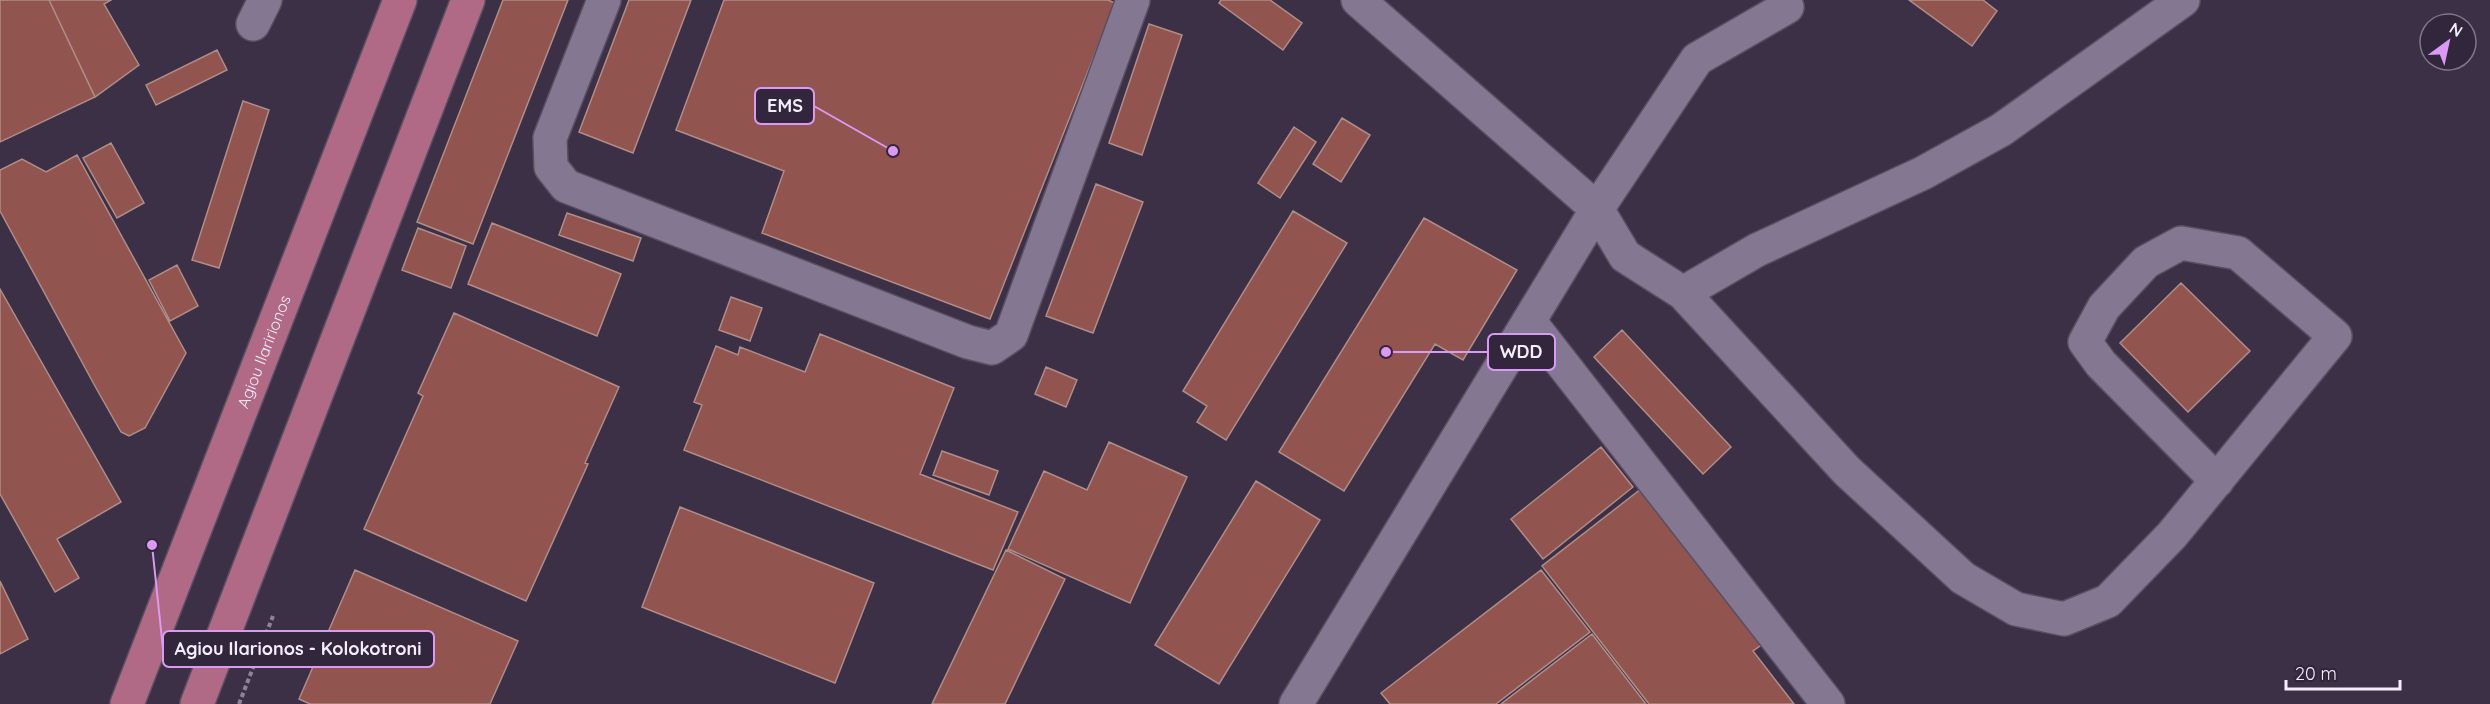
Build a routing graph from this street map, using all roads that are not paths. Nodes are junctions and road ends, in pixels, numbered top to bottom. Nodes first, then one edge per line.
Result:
1 (400, 0) edge
2 (468, 0) edge
3 (604, 0) edge
4 (1133, 0) edge
5 (1358, 0) edge
6 (2183, 0) edge
7 (1787, 8) dead end
8 (1597, 208) junction
9 (1683, 293) junction
10 (1528, 321) junction
11 (2217, 481) junction
12 (128, 704) edge
13 (197, 704) edge
14 (1296, 704) edge
15 (1828, 704) edge

1 - 12 main road, Agiou Ilaririonos
2 - 13 main road
3 - 4 street
5 - 8 street
6 - 9 street
7 - 8 street
8 - 9 street
8 - 10 street
9 - 11 street
10 - 14 street
10 - 15 street
11 - 11 street

